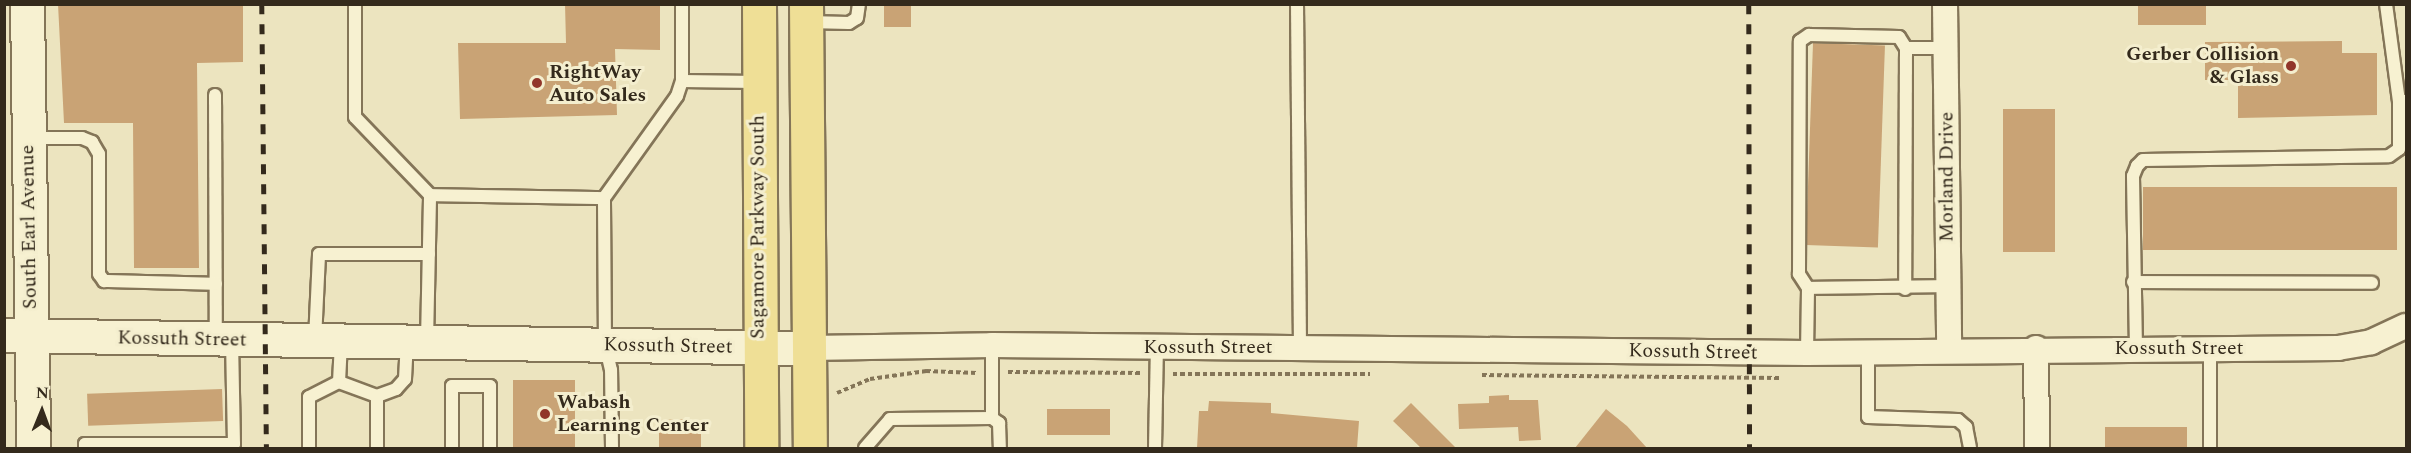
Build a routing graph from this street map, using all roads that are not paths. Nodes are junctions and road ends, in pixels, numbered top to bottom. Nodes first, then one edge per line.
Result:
1 (27, 4) edge
2 (355, 4) edge
3 (682, 4) edge
4 (759, 4) edge
5 (859, 4) edge
6 (1297, 4) edge
7 (1945, 4) edge
8 (2386, 4) edge
9 (806, 13) edge
10 (1906, 48) junction
11 (1946, 48) junction
12 (682, 81) junction
13 (759, 82) junction
14 (215, 95) dead end
15 (2403, 101) edge
16 (27, 138) junction
17 (430, 195) junction
18 (604, 198) junction
19 (429, 254) junction
20 (2133, 282) junction
21 (2372, 283) dead end
22 (216, 284) junction
23 (1947, 286) junction
24 (1808, 288) junction
25 (1905, 290) junction
26 (2406, 326) edge
27 (18, 335) edge
28 (224, 340) junction
29 (328, 342) junction
30 (417, 343) junction
31 (605, 345) junction
32 (992, 345) junction
33 (758, 347) junction
34 (1157, 347) junction
35 (1300, 347) junction
36 (809, 348) junction
37 (2036, 348) junction
38 (2210, 348) junction
39 (1948, 349) junction
40 (2136, 349) junction
41 (1868, 352) junction
42 (1807, 353) junction
43 (339, 382) junction
44 (377, 396) junction
45 (992, 418) junction
46 (33, 448) edge
47 (85, 448) edge
48 (309, 448) edge
49 (376, 448) edge
50 (452, 448) edge
51 (490, 448) edge
52 (612, 448) edge
53 (761, 448) edge
54 (810, 448) edge
55 (865, 448) edge
56 (1000, 448) edge
57 (1155, 448) edge
58 (1970, 448) edge
59 (2037, 448) edge
60 (2210, 448) edge

1 - 16 street, South Earl Avenue
2 - 17 lane
3 - 12 lane
4 - 13 main road, Sagamore Parkway South
5 - 9 lane
6 - 35 lane
7 - 11 street, Morland Drive
8 - 15 lane
9 - 36 main road
10 - 11 lane
10 - 24 lane
10 - 25 lane
11 - 23 street, Morland Drive
12 - 13 lane
12 - 18 lane
13 - 33 main road, Sagamore Parkway South
14 - 22 lane
15 - 20 lane
16 - 22 lane
16 - 27 street, South Earl Avenue
17 - 18 lane
17 - 19 lane
18 - 31 lane
19 - 29 lane
19 - 30 lane
20 - 21 lane
20 - 40 lane
22 - 28 lane
23 - 25 lane
23 - 39 street, Morland Drive
24 - 25 lane
24 - 42 lane
26 - 38 street, Kossuth Street
27 - 28 street, Kossuth Street
27 - 46 street, South Earl Avenue
28 - 29 street, Kossuth Street
28 - 47 lane
29 - 30 street, Kossuth Street
29 - 43 lane
30 - 31 street, Kossuth Street
30 - 44 lane
31 - 33 street, Kossuth Street
31 - 52 lane
32 - 34 street, Kossuth Street
32 - 36 street, Kossuth Street
32 - 45 lane
33 - 36 street, Kossuth Street
33 - 53 main road, Sagamore Parkway South
34 - 35 street, Kossuth Street
34 - 57 lane
35 - 42 street, Kossuth Street
36 - 54 main road
37 - 39 street, Kossuth Street
37 - 40 street, Kossuth Street
37 - 59 street
38 - 40 street, Kossuth Street
38 - 60 lane
39 - 41 street, Kossuth Street
41 - 42 street, Kossuth Street
41 - 58 lane
43 - 44 lane
43 - 48 lane
44 - 49 lane
45 - 55 lane
45 - 56 lane
50 - 51 lane

